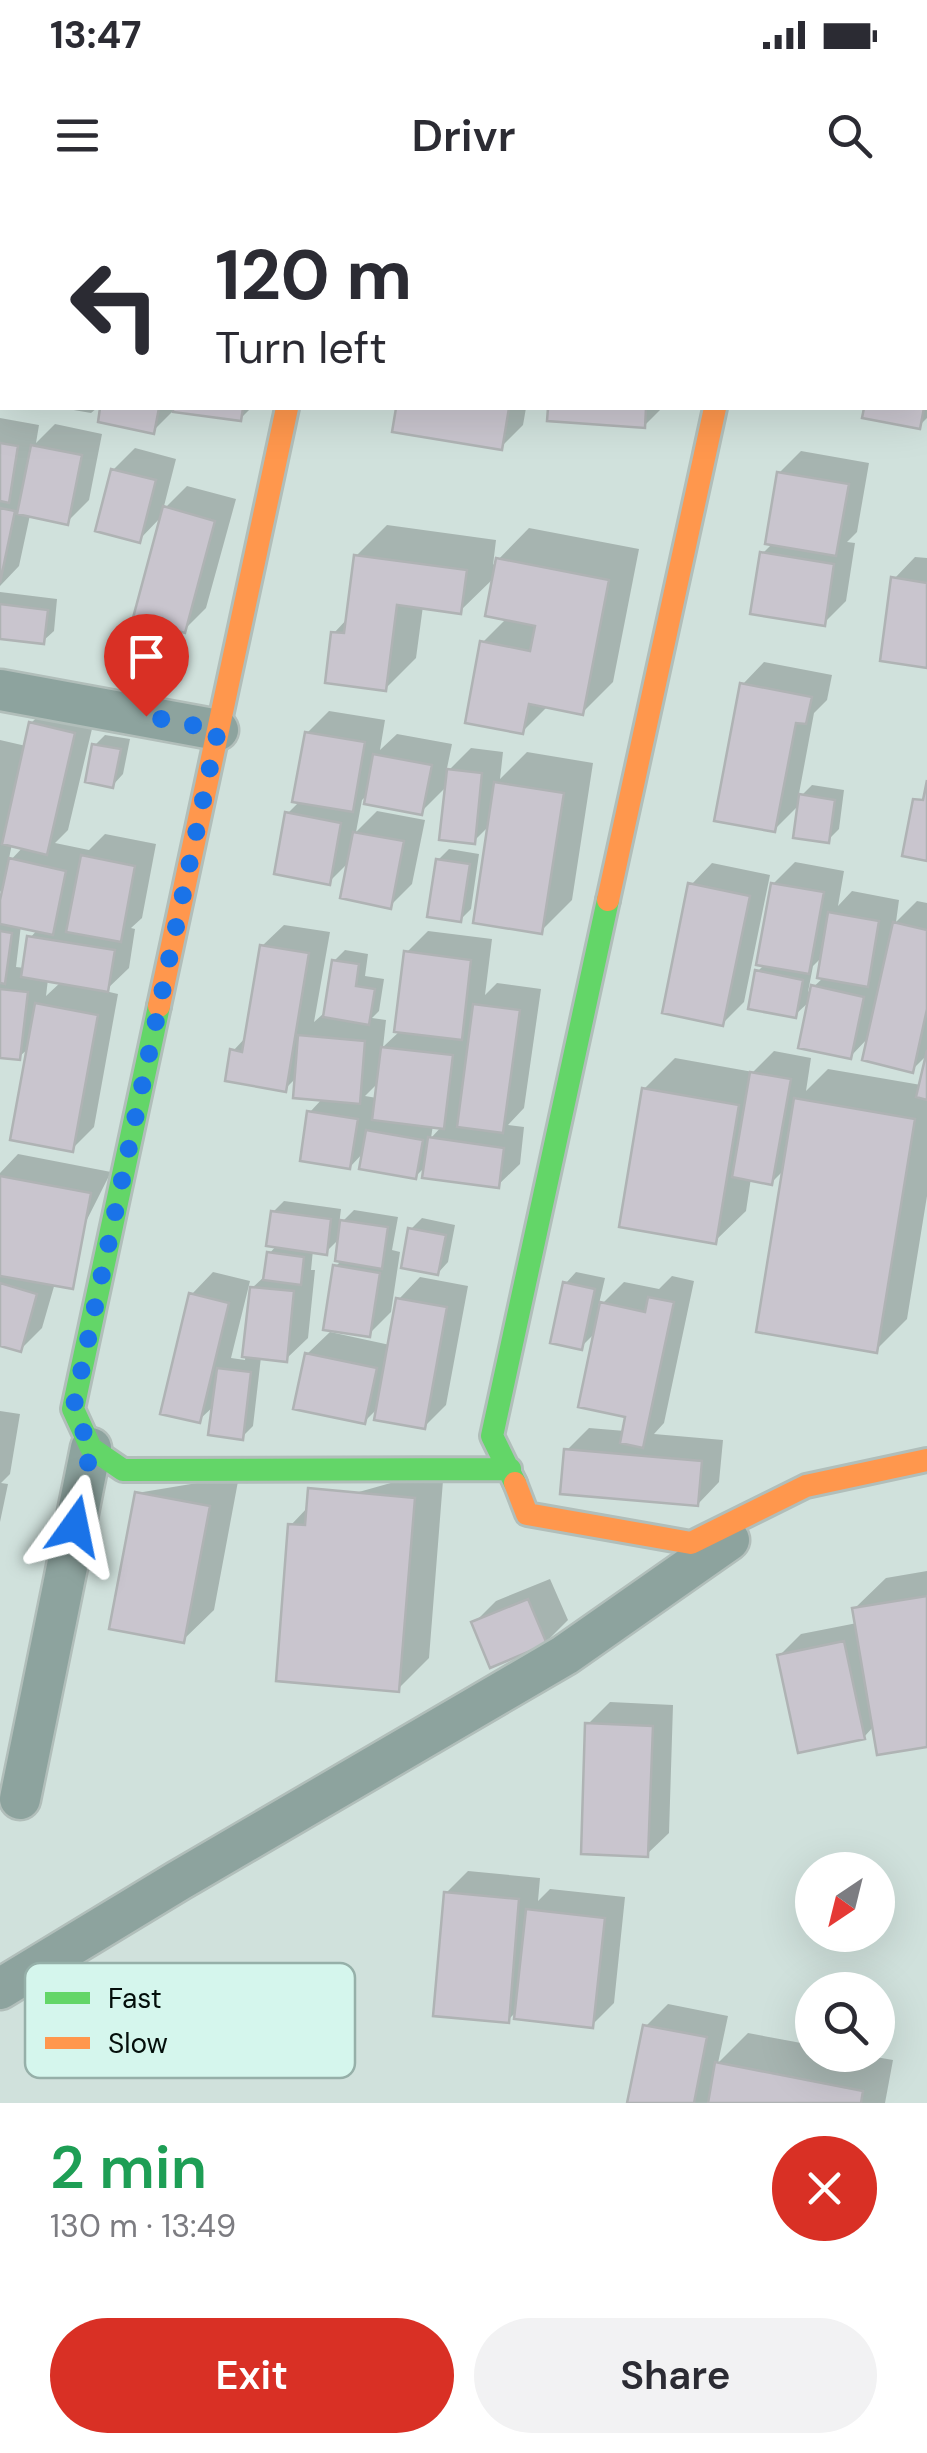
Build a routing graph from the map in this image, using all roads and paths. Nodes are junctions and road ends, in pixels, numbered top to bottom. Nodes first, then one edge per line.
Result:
1 (287, 410) edge
2 (715, 410) edge
3 (0, 690) edge
4 (218, 730) junction
5 (91, 1448) junction
6 (927, 1460) edge
7 (510, 1469) junction
8 (806, 1486) junction
9 (20, 1799) dead end
10 (44, 1963) edge
11 (25, 1975) edge
12 (0, 1990) edge

1 - 4 street
2 - 7 street
3 - 4 street
4 - 5 street
5 - 7 street
5 - 9 street
6 - 8 street
7 - 8 street
8 - 10 street
11 - 12 street

